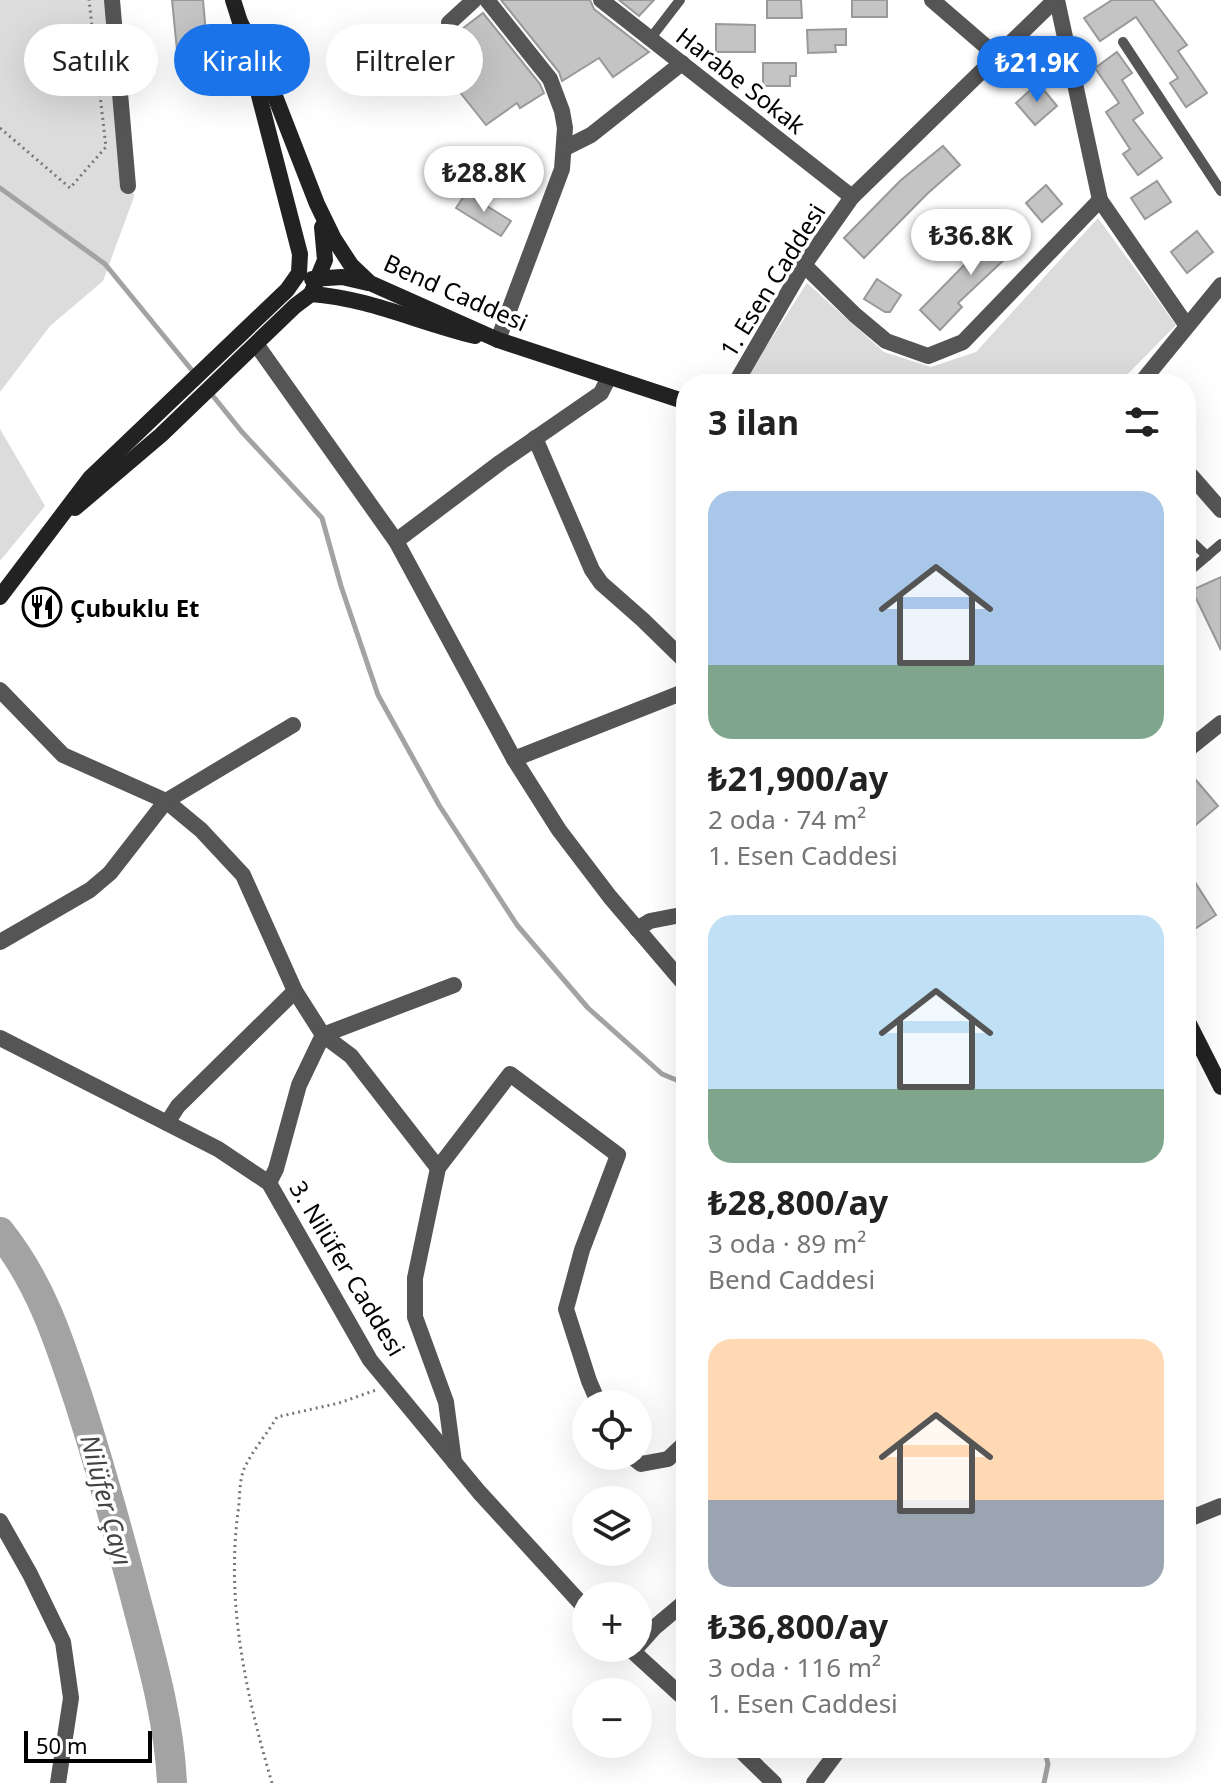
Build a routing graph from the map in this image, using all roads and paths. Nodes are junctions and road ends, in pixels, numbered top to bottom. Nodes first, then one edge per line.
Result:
1 (89, 0) edge
2 (112, 0) edge
3 (233, 0) edge
4 (474, 0) edge
5 (487, 0) edge
6 (601, 0) edge
7 (680, 0) edge
8 (932, 0) edge
9 (1056, 0) edge
10 (240, 22) junction
11 (449, 23) dead end
12 (650, 39) junction
13 (1123, 42) dead end
14 (997, 56) junction
15 (682, 63) junction
16 (0, 128) edge
17 (565, 148) junction
18 (128, 186) dead end
19 (1221, 191) edge
20 (852, 197) junction
21 (1100, 200) junction
22 (317, 204) junction
23 (300, 254) junction
24 (804, 265) junction
25 (315, 283) junction
26 (370, 283) junction
27 (1221, 285) edge
28 (287, 290) junction
29 (1187, 326) junction
30 (498, 340) junction
31 (256, 344) junction
32 (741, 374) edge
33 (1148, 374) edge
34 (609, 377) junction
35 (676, 399) edge
36 (535, 438) junction
37 (1196, 481) edge
38 (1221, 510) edge
39 (53, 528) junction
40 (396, 541) junction
41 (1221, 544) edge
42 (1196, 546) edge
43 (1207, 556) junction
44 (1196, 565) edge
45 (0, 597) edge
46 (676, 653) edge
47 (0, 690) edge
48 (676, 695) edge
49 (1221, 723) edge
50 (293, 725) dead end
51 (1196, 743) edge
52 (514, 759) junction
53 (166, 801) junction
54 (676, 916) edge
55 (637, 929) junction
56 (0, 942) edge
57 (676, 974) edge
58 (454, 985) dead end
59 (295, 991) junction
60 (323, 1035) junction
61 (0, 1038) edge
62 (1196, 1038) edge
63 (1221, 1087) edge
64 (167, 1123) junction
65 (438, 1168) junction
66 (269, 1183) junction
67 (391, 1385) junction
68 (593, 1390) edge
69 (676, 1451) edge
70 (454, 1462) junction
71 (652, 1462) edge
72 (1221, 1506) edge
73 (1196, 1516) edge
74 (0, 1521) edge
75 (572, 1593) edge
76 (676, 1609) edge
77 (652, 1630) edge
78 (647, 1662) edge
79 (676, 1690) edge
80 (748, 1758) edge
81 (833, 1758) edge
82 (58, 1783) edge
83 (272, 1783) edge
84 (774, 1783) edge
85 (814, 1783) edge

1 - 16 path
2 - 18 street
3 - 10 main road, Bend Caddesi
4 - 11 street
5 - 17 street
6 - 12 street, Harabe Sokak
7 - 12 lane
8 - 14 street
9 - 14 street, 1. Esen Caddesi
9 - 21 street
10 - 22 main road, Bend Caddesi
10 - 23 main road
12 - 15 street, Harabe Sokak
13 - 19 lane
14 - 20 street, 1. Esen Caddesi
15 - 17 street
15 - 20 street, Harabe Sokak
17 - 30 street
20 - 24 street, 1. Esen Caddesi
21 - 24 street
21 - 29 street
22 - 25 main road
22 - 26 main road, Bend Caddesi
23 - 25 main road
23 - 28 main road
24 - 32 street, 1. Esen Caddesi
25 - 26 main road
25 - 28 main road
25 - 30 main road
25 - 31 main road
26 - 30 main road, Bend Caddesi
27 - 29 street
28 - 39 main road
29 - 33 street
30 - 34 main road, Bend Caddesi
31 - 39 main road
31 - 40 street
34 - 35 main road, Bend Caddesi
34 - 36 street
36 - 40 street
36 - 46 street
37 - 38 street
39 - 45 main road
40 - 52 street
41 - 43 lane
42 - 43 lane
43 - 44 lane
47 - 53 street
48 - 52 street
49 - 51 street
50 - 53 street
52 - 55 street
53 - 56 street
53 - 59 street
54 - 55 street
55 - 57 street
58 - 60 street
59 - 60 street
59 - 64 street
60 - 65 street
60 - 66 street
61 - 64 street, 3. Nilüfer Caddesi
62 - 63 main road
64 - 66 street, 3. Nilüfer Caddesi
65 - 68 street
65 - 70 street
66 - 67 street, 3. Nilüfer Caddesi
67 - 70 street, 3. Nilüfer Caddesi
67 - 83 path
69 - 71 street
70 - 75 street, 3. Nilüfer Caddesi
72 - 73 street
74 - 82 street
76 - 77 street
78 - 79 street
80 - 84 street
81 - 85 street

